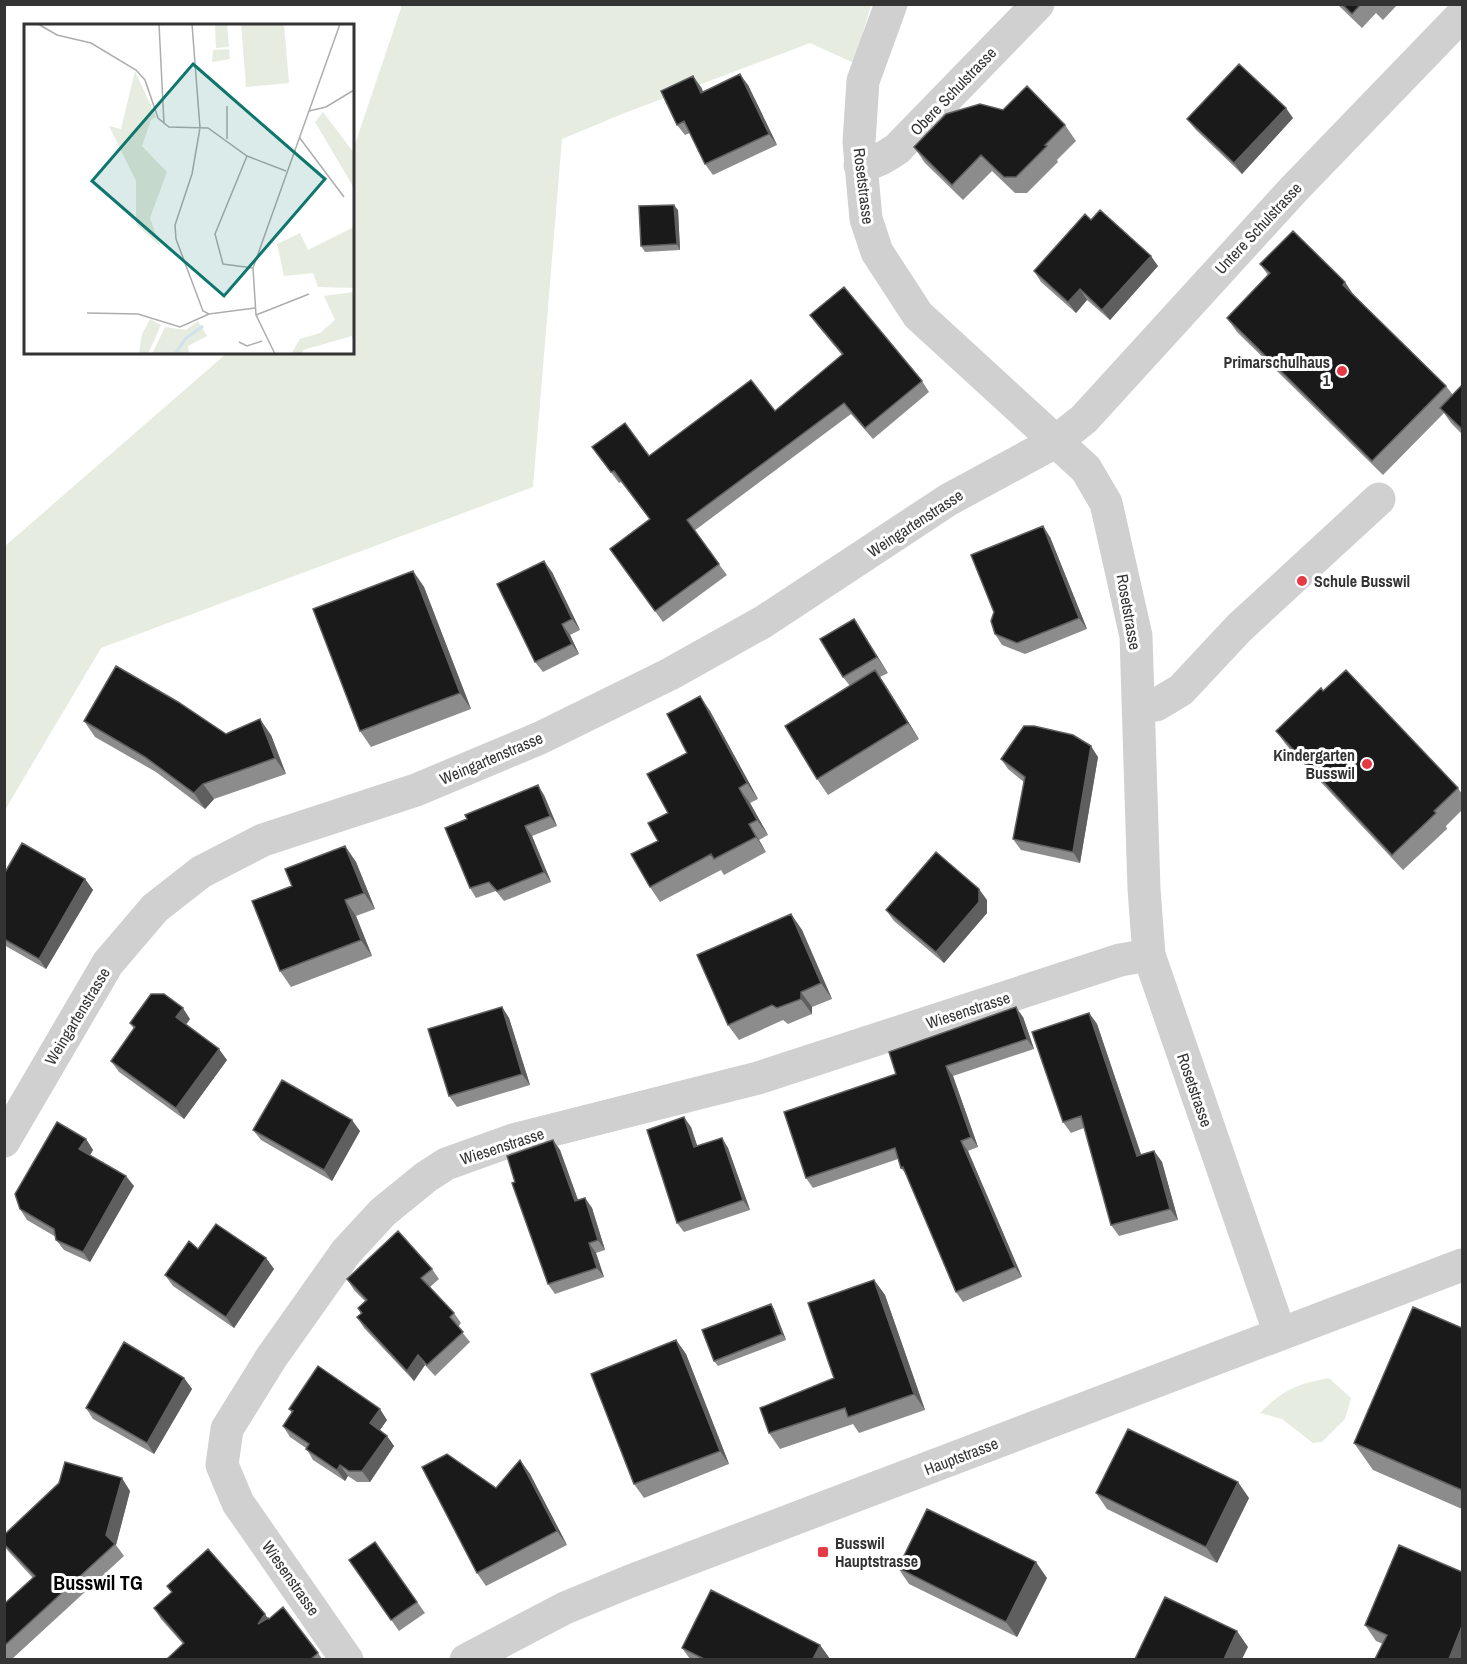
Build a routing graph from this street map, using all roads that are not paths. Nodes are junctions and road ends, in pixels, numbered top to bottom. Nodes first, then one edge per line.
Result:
1 (891, 4) edge
2 (1038, 4) edge
3 (1462, 15) edge
4 (860, 165) junction
5 (1056, 442) junction
6 (1379, 499) dead end
7 (1139, 706) junction
8 (1149, 955) junction
9 (4, 1141) edge
10 (1462, 1265) edge
11 (1280, 1334) junction
12 (347, 1659) edge
13 (466, 1659) edge

1 - 4 street, Rosetstrasse
2 - 4 street, Obere Schulstrasse
3 - 5 street, Untere Schulstrasse
4 - 5 street, Rosetstrasse
5 - 7 street, Rosetstrasse
5 - 9 street, Weingartenstrasse
6 - 7 street
7 - 8 street, Rosetstrasse
8 - 11 street, Rosetstrasse
8 - 12 street, Wiesenstrasse
10 - 11 street, Hauptstrasse
11 - 13 street, Hauptstrasse

